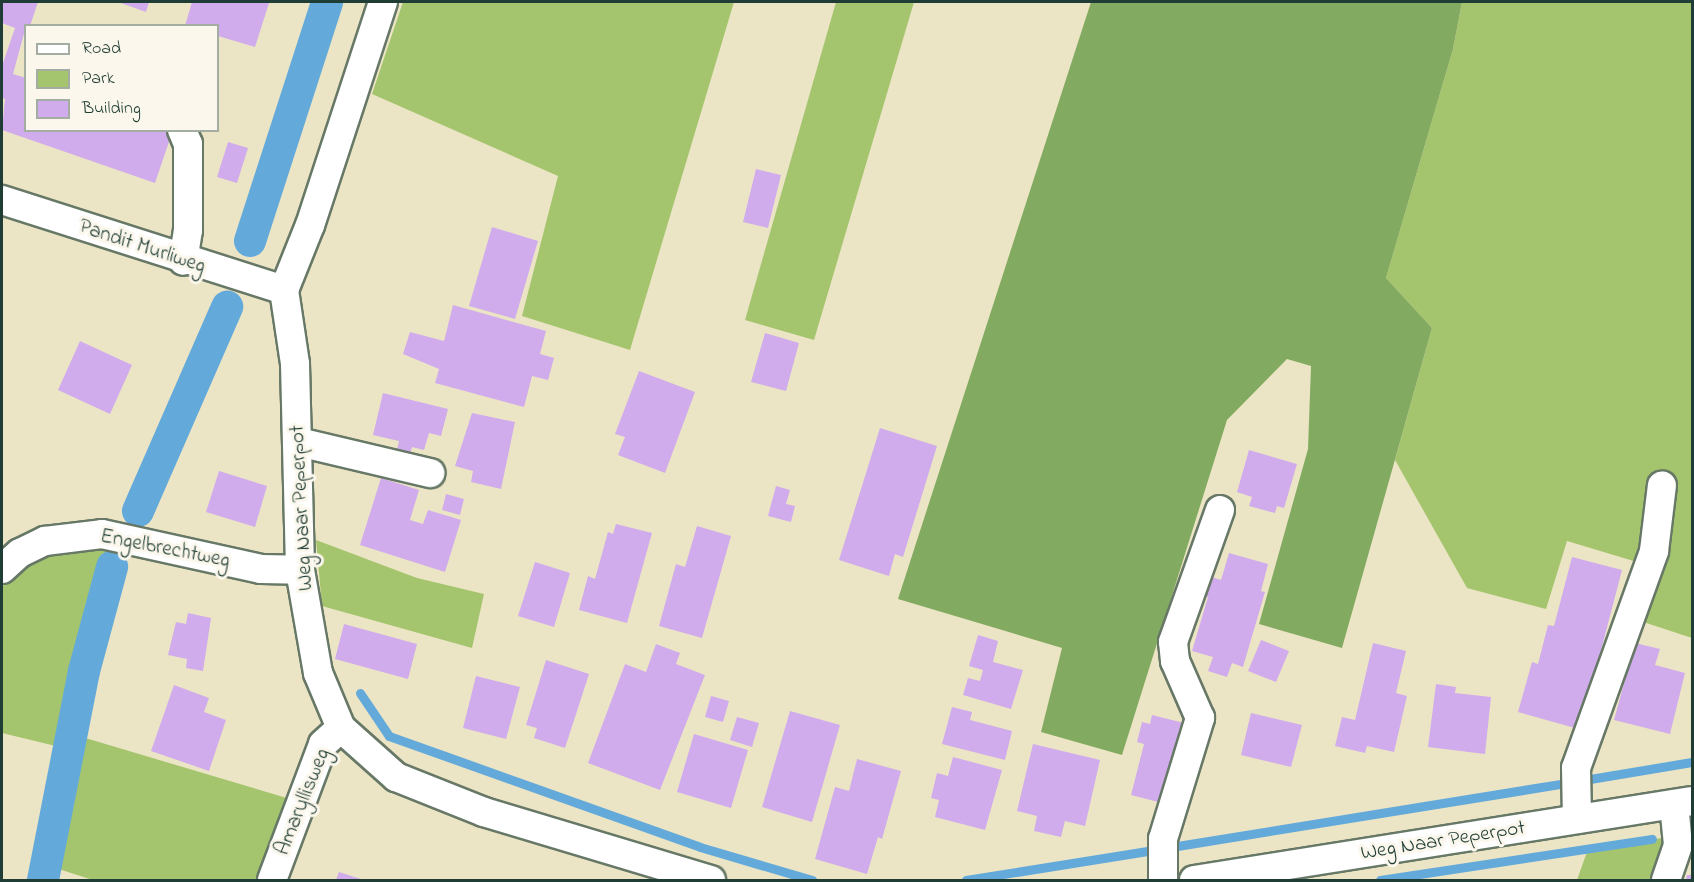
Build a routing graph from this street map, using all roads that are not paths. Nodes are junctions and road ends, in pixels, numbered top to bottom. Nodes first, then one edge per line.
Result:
1 (383, 2) edge
2 (183, 132) edge
3 (2, 200) edge
4 (183, 261) junction
5 (284, 290) junction
6 (299, 442) junction
7 (430, 473) dead end
8 (1662, 485) dead end
9 (1220, 510) dead end
10 (2, 569) edge
11 (300, 570) junction
12 (341, 728) junction
13 (1683, 803) edge
14 (1578, 819) junction
15 (272, 880) edge
16 (711, 880) edge
17 (1163, 880) edge
18 (1194, 880) edge
19 (1666, 880) edge

1 - 5 street
2 - 4 street
3 - 4 street, Pandit Murliweg
4 - 5 street, Pandit Murliweg
5 - 6 street, Weg Naar Peperpot
6 - 7 street
6 - 11 street, Weg Naar Peperpot
8 - 14 street
9 - 17 street
10 - 11 street, Engelbrechtweg
11 - 12 street, Weg Naar Peperpot
12 - 15 street, Amaryllisweg
12 - 16 street, Weg Naar Peperpot
13 - 14 street, Weg Naar Peperpot
13 - 19 street
14 - 18 street, Weg Naar Peperpot

